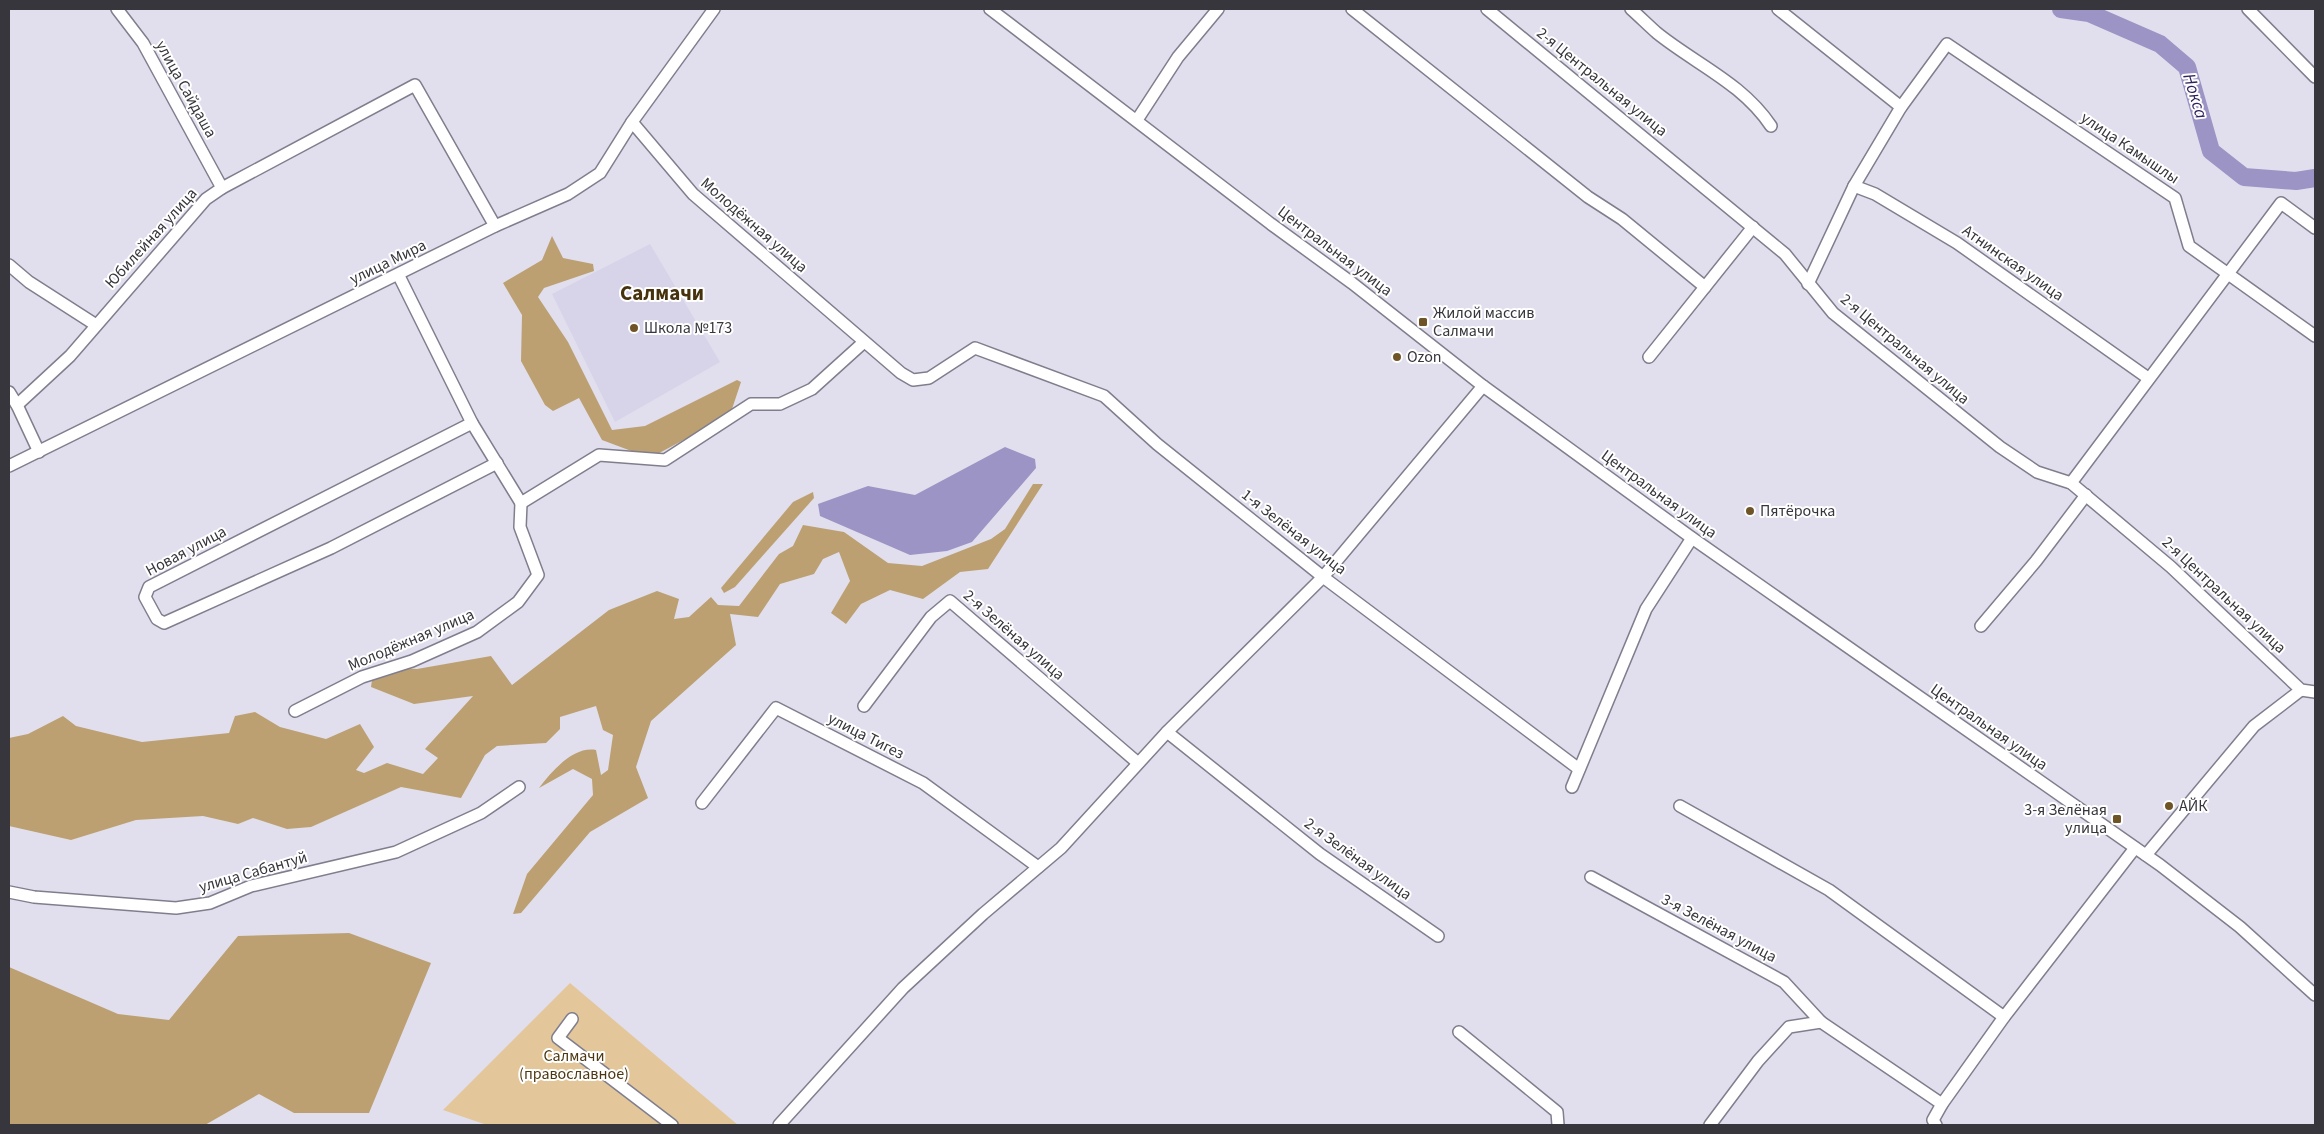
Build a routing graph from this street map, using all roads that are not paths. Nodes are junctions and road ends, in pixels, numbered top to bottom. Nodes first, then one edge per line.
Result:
1 (117, 9) edge
2 (714, 9) edge
3 (990, 9) edge
4 (1218, 9) edge
5 (1352, 9) edge
6 (1487, 9) edge
7 (1632, 9) edge
8 (1778, 9) edge
9 (2248, 9) edge
10 (2315, 77) edge
11 (1901, 107) junction
12 (1137, 120) junction
13 (632, 122) junction
14 (1771, 126) dead end
15 (1854, 186) junction
16 (222, 188) junction
17 (495, 226) junction
18 (1753, 227) junction
19 (2315, 228) edge
20 (9, 265) edge
21 (2228, 274) junction
22 (398, 276) junction
23 (1808, 284) junction
24 (1705, 287) junction
25 (96, 326) junction
26 (2315, 336) edge
27 (864, 342) junction
28 (975, 348) joint
29 (1649, 357) dead end
30 (2148, 378) junction
31 (1483, 386) junction
32 (9, 392) edge
33 (17, 405) junction
34 (472, 423) junction
35 (39, 452) junction
36 (497, 463) junction
37 (9, 466) edge
38 (2071, 483) junction
39 (2086, 495) junction
40 (521, 503) junction
41 (1692, 538) junction
42 (1323, 577) junction
43 (1982, 626) dead end
44 (2301, 690) junction
45 (2315, 692) edge
46 (864, 706) dead end
47 (295, 710) dead end
48 (1167, 732) junction
49 (1138, 763) junction
50 (1579, 769) junction
51 (519, 787) dead end
52 (1572, 787) dead end
53 (702, 803) dead end
54 (1680, 806) dead end
55 (2135, 848) junction
56 (2146, 855) junction
57 (1038, 867) junction
58 (1591, 877) dead end
59 (9, 892) edge
60 (1438, 936) dead end
61 (2315, 995) edge
62 (2004, 1017) junction
63 (572, 1019) dead end
64 (1821, 1022) junction
65 (1459, 1032) dead end
66 (1942, 1104) junction
67 (672, 1125) edge
68 (779, 1125) edge
69 (1558, 1125) edge
70 (1710, 1125) edge
71 (1936, 1125) edge

1 - 16 street, улица Сайдаша
2 - 13 street, улица Мира
3 - 12 street, Центральная улица
4 - 12 street
5 - 24 street
6 - 18 street, 2-я Центральная улица
7 - 14 street
8 - 11 street
9 - 10 street
11 - 15 street
11 - 21 street, улица Камышлы
12 - 31 street, Центральная улица
13 - 17 street, улица Мира
13 - 27 street, Молодёжная улица
15 - 23 street
15 - 30 street, Атнинская улица
16 - 17 street, Юбилейная улица
16 - 25 street, Юбилейная улица
17 - 22 street, улица Мира
18 - 23 street, 2-я Центральная улица
18 - 24 street
19 - 21 street
20 - 25 street
21 - 26 street, улица Камышлы
21 - 30 street
22 - 34 street
22 - 35 street, улица Мира
23 - 38 street, 2-я Центральная улица
24 - 29 street
25 - 33 street, Юбилейная улица
27 - 28 street, Молодёжная улица
27 - 40 street
28 - 42 street, 1-я Зелёная улица
30 - 38 street
31 - 41 street, Центральная улица
31 - 42 street
32 - 33 street
33 - 35 street
34 - 36 street
34 - 36 street, Новая улица
35 - 37 street, улица Мира
36 - 40 street
38 - 39 street, 2-я Центральная улица
39 - 43 street
39 - 44 street, 2-я Центральная улица
40 - 47 street, Молодёжная улица
41 - 50 street
41 - 55 street, Центральная улица
42 - 48 street
42 - 50 street, 1-я Зелёная улица
44 - 45 street
44 - 56 street
46 - 49 street, 2-я Зелёная улица
48 - 49 street
48 - 60 street, 2-я Зелёная улица
49 - 57 street
50 - 52 street
51 - 59 street, улица Сабантуй
53 - 57 street, улица Тигез
54 - 62 street
55 - 56 street, Центральная улица
55 - 62 street
56 - 61 street, Центральная улица
57 - 68 street
58 - 64 street, 3-я Зелёная улица
62 - 66 street
63 - 67 street
64 - 66 street, 3-я Зелёная улица
64 - 70 street
65 - 69 street
66 - 71 street

